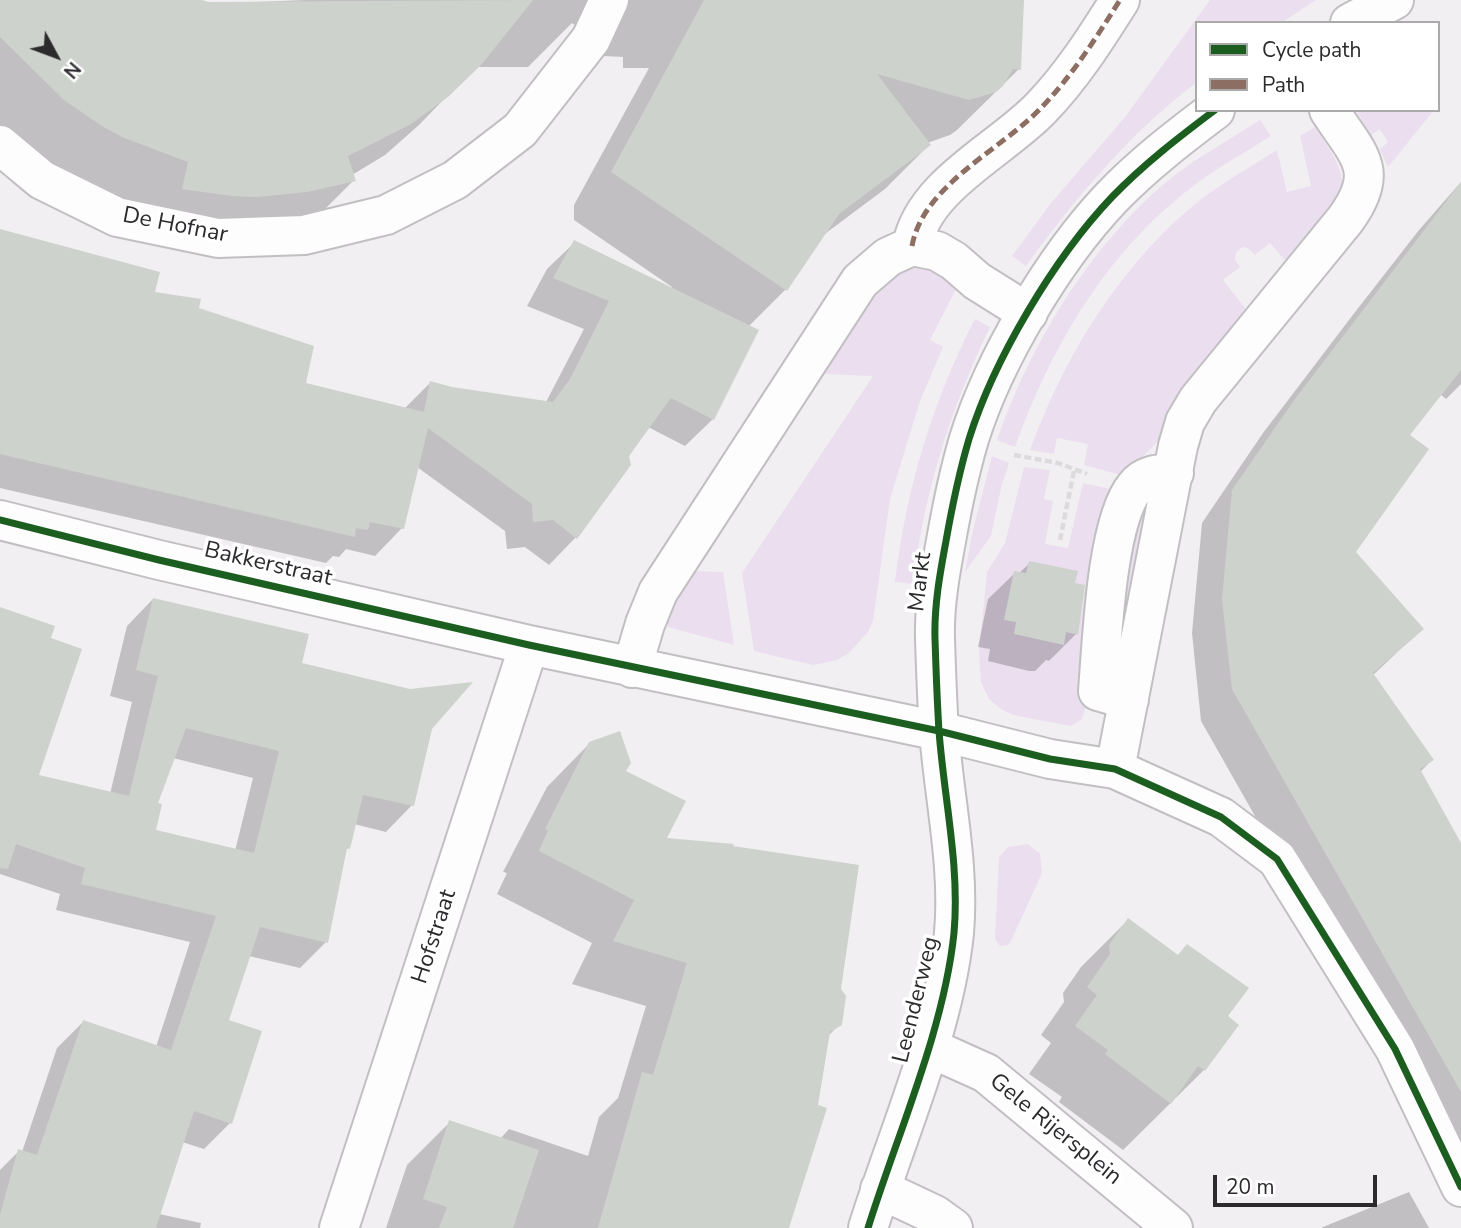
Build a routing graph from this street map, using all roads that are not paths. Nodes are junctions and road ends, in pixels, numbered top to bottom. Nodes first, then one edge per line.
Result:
1 (610, 0) edge
2 (1120, 0) edge
3 (1394, 0) edge
4 (1354, 21) edge
5 (1213, 112) edge
6 (1330, 112) edge
7 (0, 145) edge
8 (912, 246) junction
9 (1028, 313) junction
10 (1174, 472) junction
11 (0, 520) edge
12 (529, 645) junction
13 (632, 668) junction
14 (1129, 699) junction
15 (939, 731) junction
16 (1115, 769) junction
17 (928, 1047) junction
18 (1461, 1187) edge
19 (880, 1189) junction
20 (339, 1228) edge
21 (868, 1228) edge
22 (953, 1228) edge
23 (1173, 1228) edge

1 - 7 street, De Hofnar
2 - 8 street
3 - 4 street
5 - 9 street, Markt
6 - 10 street
8 - 9 street
8 - 13 street
9 - 15 street, Markt
10 - 14 street
10 - 14 street
11 - 12 street, Bakkerstraat
12 - 13 street
12 - 20 street, Hofstraat
13 - 15 street
14 - 16 street
15 - 16 street
15 - 17 street, Leenderweg
16 - 18 street
17 - 19 street, Leenderweg
17 - 23 street, Gele Rijersplein
19 - 21 street, Leenderweg
19 - 22 street

